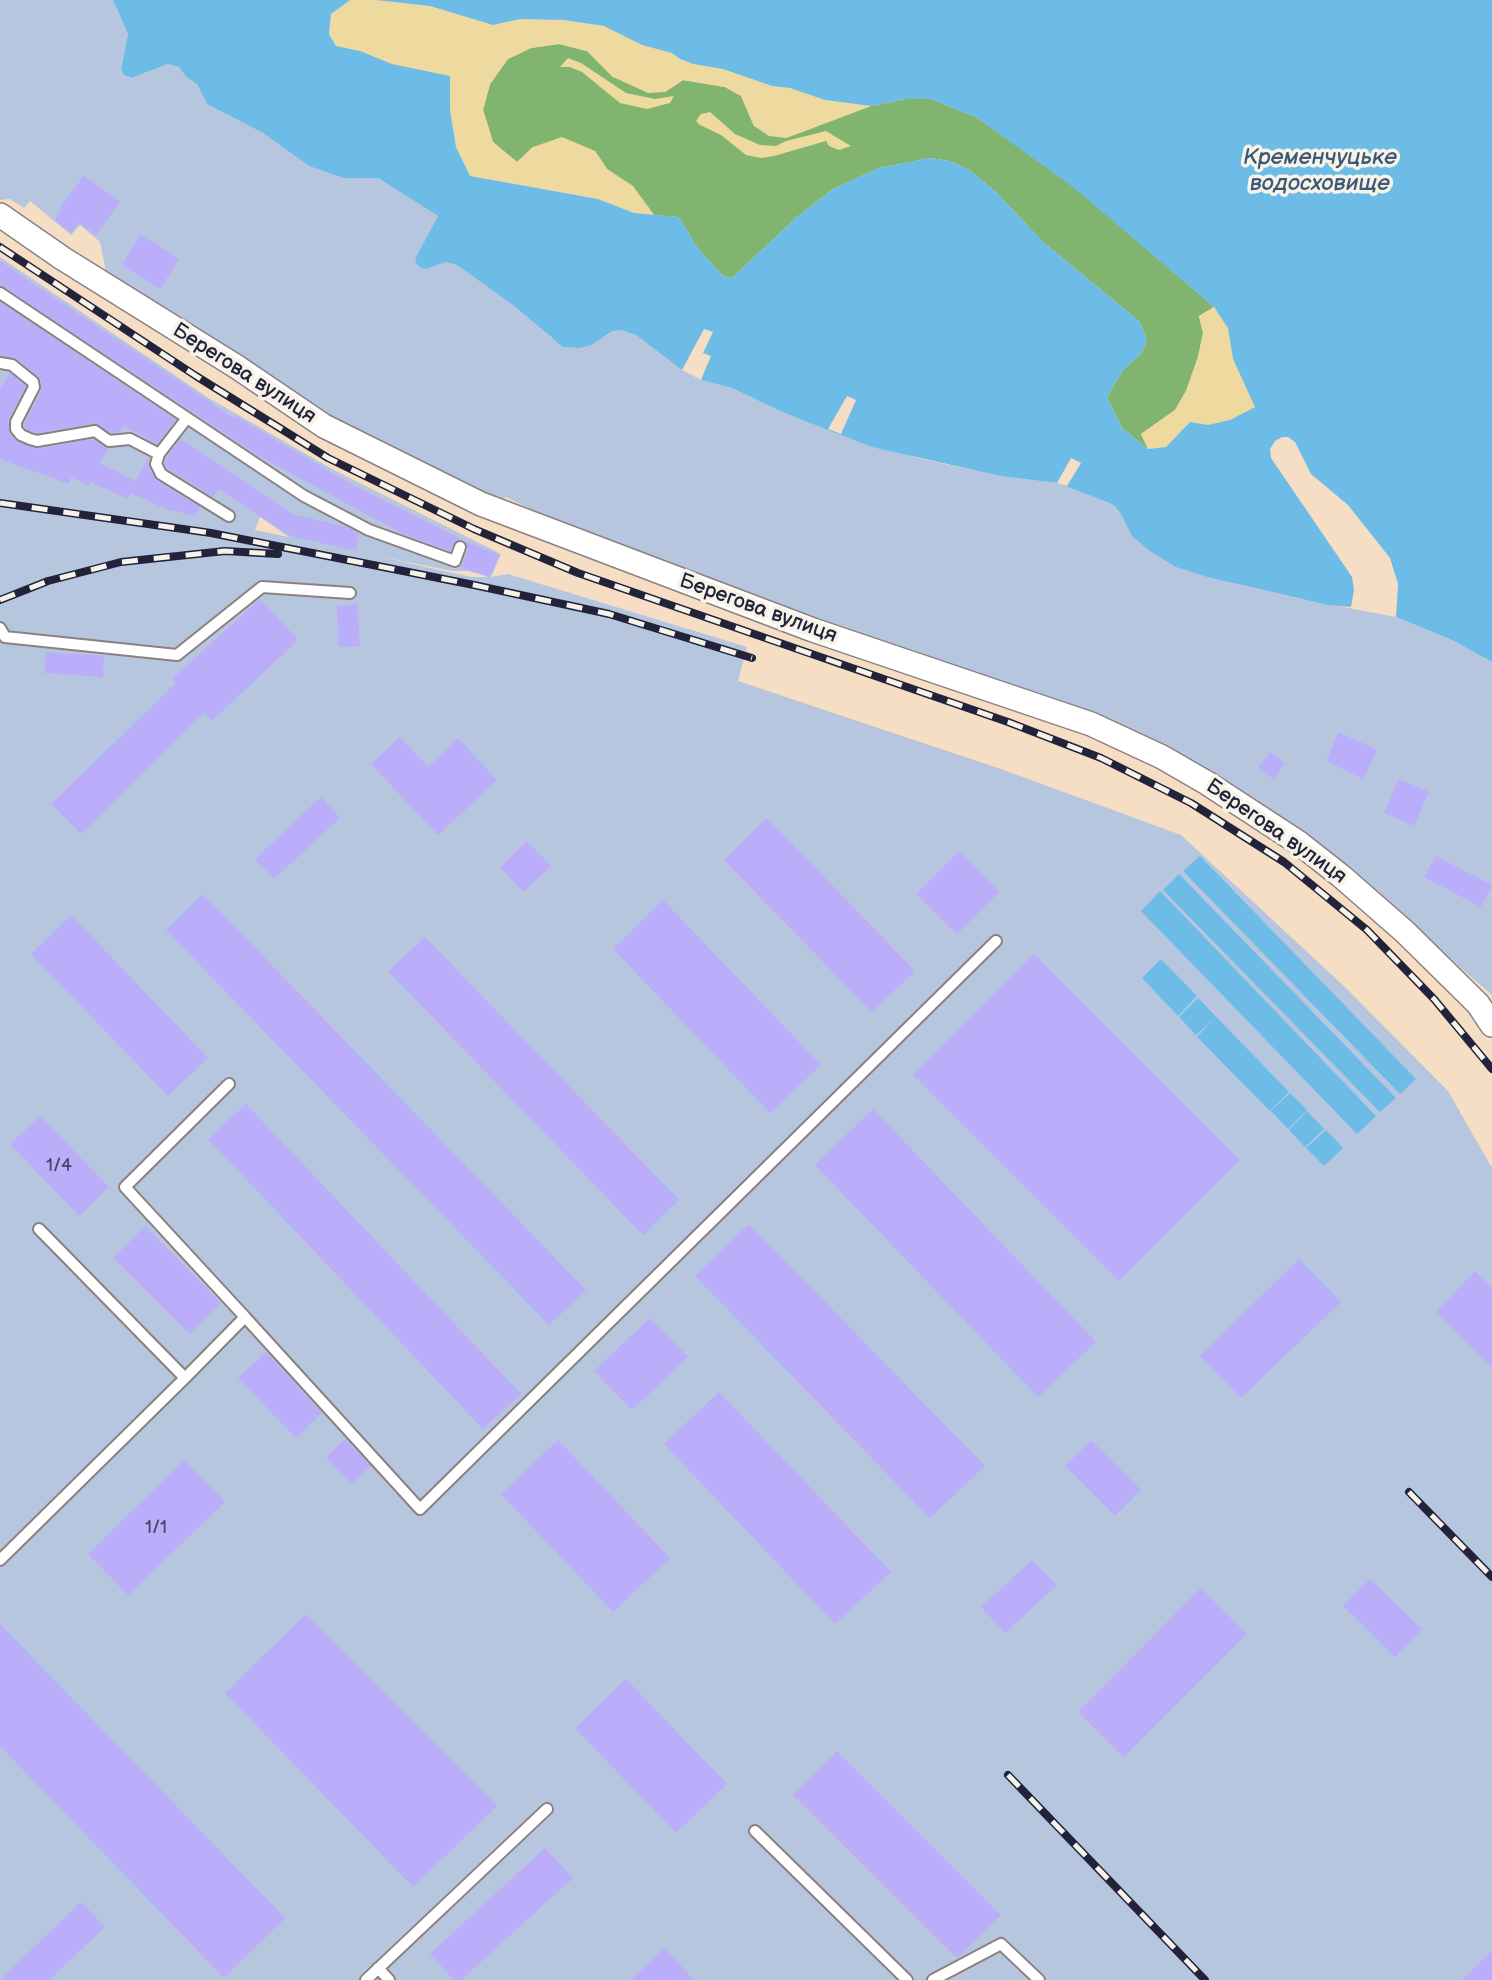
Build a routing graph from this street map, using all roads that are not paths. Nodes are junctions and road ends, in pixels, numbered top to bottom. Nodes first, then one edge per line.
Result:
1 (0, 215) edge
2 (0, 293) edge
3 (0, 363) edge
4 (187, 418) junction
5 (159, 454) junction
6 (229, 516) dead end
7 (460, 547) dead end
8 (351, 593) dead end
9 (0, 628) edge
10 (996, 941) dead end
11 (1492, 1025) edge
12 (229, 1084) dead end
13 (39, 1229) dead end
14 (245, 1317) junction
15 (186, 1378) junction
16 (0, 1560) edge
17 (547, 1809) dead end
18 (755, 1831) dead end
19 (378, 1968) junction
20 (366, 1980) edge
21 (389, 1980) edge
22 (907, 1980) edge
23 (933, 1980) edge
24 (1039, 1980) edge

1 - 11 street, Берегова вулиця
2 - 4 lane
3 - 5 lane
4 - 5 lane
4 - 7 lane
5 - 6 lane
8 - 9 lane
10 - 14 lane
12 - 14 lane
13 - 15 lane
14 - 15 lane
15 - 16 lane
17 - 19 lane
18 - 22 lane
19 - 20 lane
19 - 21 lane
23 - 24 lane

